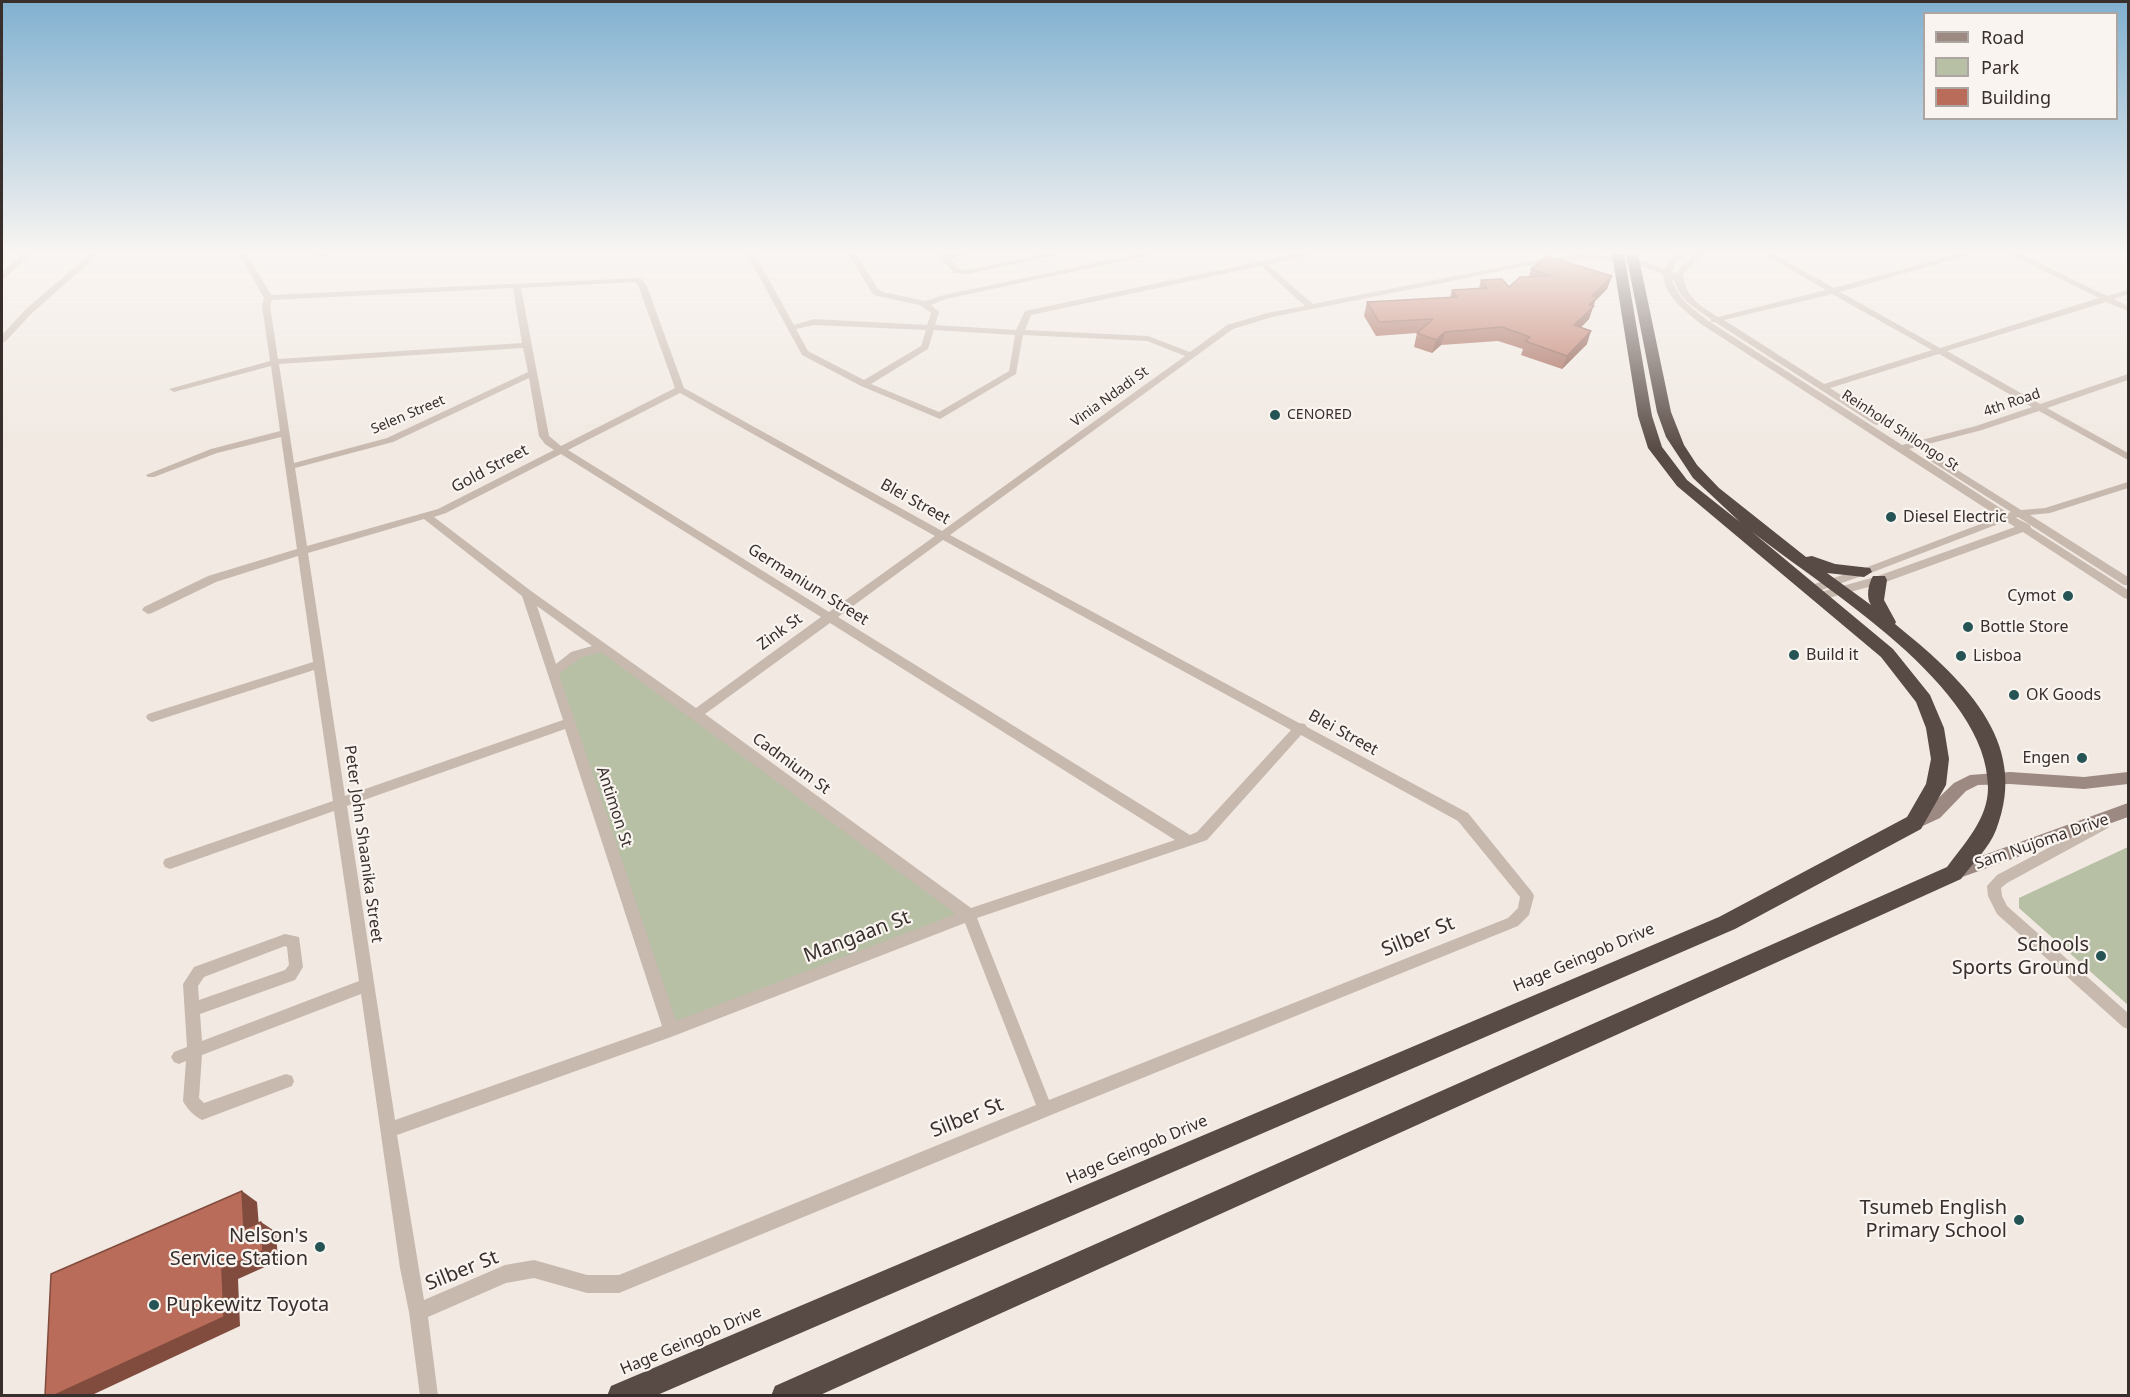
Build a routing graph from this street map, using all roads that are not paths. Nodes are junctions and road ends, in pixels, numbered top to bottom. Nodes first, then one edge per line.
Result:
1 (21, 319) edge
2 (268, 319) edge
3 (522, 319) edge
4 (655, 319) edge
5 (785, 319) edge
6 (933, 319) edge
7 (1026, 319) edge
8 (1253, 319) edge
9 (1633, 319) edge
10 (1641, 319) edge
11 (1701, 319) edge
12 (1717, 319) joint
13 (1886, 319) edge
14 (2039, 319) edge
15 (1704, 322) junction
16 (790, 328) junction
17 (931, 328) junction
18 (1019, 333) junction
19 (2, 340) edge
20 (526, 345) junction
21 (1943, 350) junction
22 (1191, 356) junction
23 (275, 362) junction
24 (532, 374) junction
25 (2128, 377) edge
26 (864, 384) junction
27 (1824, 387) junction
28 (680, 388) junction
29 (174, 389) dead end
30 (2043, 406) junction
31 (284, 433) junction
32 (1908, 447) junction
33 (560, 449) junction
34 (2128, 457) edge
35 (289, 467) junction
36 (151, 475) dead end
37 (2128, 485) edge
38 (2019, 513) junction
39 (426, 516) junction
40 (2007, 518) junction
41 (2034, 518) junction
42 (2023, 528) junction
43 (942, 535) junction
44 (1789, 550) junction
45 (303, 551) junction
46 (1872, 576) junction
47 (2128, 582) edge
48 (1826, 590) junction
49 (527, 594) junction
50 (2128, 595) edge
51 (148, 610) dead end
52 (828, 617) junction
53 (1897, 633) junction
54 (604, 648) junction
55 (320, 664) junction
56 (553, 674) junction
57 (696, 714) junction
58 (152, 717) dead end
59 (569, 723) junction
60 (1301, 727) junction
61 (2128, 778) edge
62 (1998, 779) junction
63 (340, 803) junction
64 (2123, 813) edge
65 (1914, 823) junction
66 (1187, 840) junction
67 (170, 863) dead end
68 (1954, 873) junction
69 (1524, 911) joint
70 (969, 915) junction
71 (367, 985) junction
72 (192, 1010) junction
73 (2128, 1023) edge
74 (671, 1030) junction
75 (195, 1051) junction
76 (179, 1057) dead end
77 (286, 1081) dead end
78 (1045, 1108) junction
79 (389, 1130) junction
80 (418, 1312) junction
81 (429, 1395) edge
82 (621, 1395) edge
83 (785, 1395) edge

1 - 19 street
2 - 23 street, Peter John Shaanika Street
3 - 20 street, Germanium Street
4 - 28 street
5 - 16 street
6 - 17 street
7 - 18 street
8 - 22 street, Vinia Ndadi St
9 - 48 highway
10 - 44 highway
11 - 15 street, Reinhold Shilongo St
12 - 15 street
12 - 27 street, Reinhold Shilongo St
13 - 21 street
14 - 21 street
15 - 32 street, Reinhold Shilongo St
16 - 17 street
16 - 26 street
17 - 18 street
17 - 26 street
18 - 22 street
18 - 26 street
20 - 23 street
20 - 24 street, Germanium Street
21 - 27 street
21 - 30 street
22 - 43 street, Vinia Ndadi St
23 - 29 street
23 - 31 street, Peter John Shaanika Street
24 - 33 street, Germanium Street
24 - 35 street, Selen Street
25 - 30 street, 4th Road
27 - 32 street, Reinhold Shilongo St
28 - 33 street, Gold Street
28 - 43 street, Blei Street
30 - 32 street, 4th Road
30 - 34 street
31 - 35 street, Peter John Shaanika Street
31 - 36 street
32 - 38 street, Reinhold Shilongo St
32 - 40 street, Reinhold Shilongo St
33 - 39 street, Gold Street
33 - 52 street, Germanium Street
35 - 45 street, Peter John Shaanika Street
37 - 41 street
38 - 40 street
38 - 41 street
39 - 45 street, Gold Street
39 - 49 street, Cadmium St
40 - 42 street, Reinhold Shilongo St
40 - 46 street
41 - 42 street
41 - 47 street
42 - 46 street
42 - 50 street, Reinhold Shilongo St
43 - 52 street, Zink St
43 - 60 street, Blei Street
44 - 46 highway
44 - 48 highway
45 - 51 street, Gold Street
45 - 55 street, Peter John Shaanika Street
46 - 48 street
46 - 48 street
46 - 53 highway
48 - 53 highway
48 - 65 highway
49 - 54 street, Cadmium St
49 - 56 street, Antimon St
52 - 57 street, Zink St
52 - 66 street, Germanium Street
53 - 62 highway
54 - 56 street
54 - 57 street, Cadmium St
55 - 58 street
55 - 63 street, Peter John Shaanika Street
56 - 59 street, Antimon St
57 - 70 street, Cadmium St
59 - 63 street
59 - 74 street, Antimon St
60 - 66 street, Mangaan St
60 - 69 street, Blei Street
61 - 62 street
62 - 65 street
62 - 68 highway
63 - 67 street
63 - 71 street, Peter John Shaanika Street
64 - 68 street, Sam Nujoma Drive
64 - 73 street
65 - 82 highway, Hage Geingob Drive
66 - 70 street, Mangaan St
68 - 83 highway
69 - 78 street, Silber St
70 - 74 street, Mangaan St
70 - 78 street
71 - 75 street
71 - 79 street, Peter John Shaanika Street
72 - 72 street
72 - 75 street
74 - 79 street, Mangaan St
75 - 76 street
75 - 77 street
78 - 80 street, Silber St
79 - 80 street, Peter John Shaanika Street
80 - 81 street, Peter John Shaanika Street

